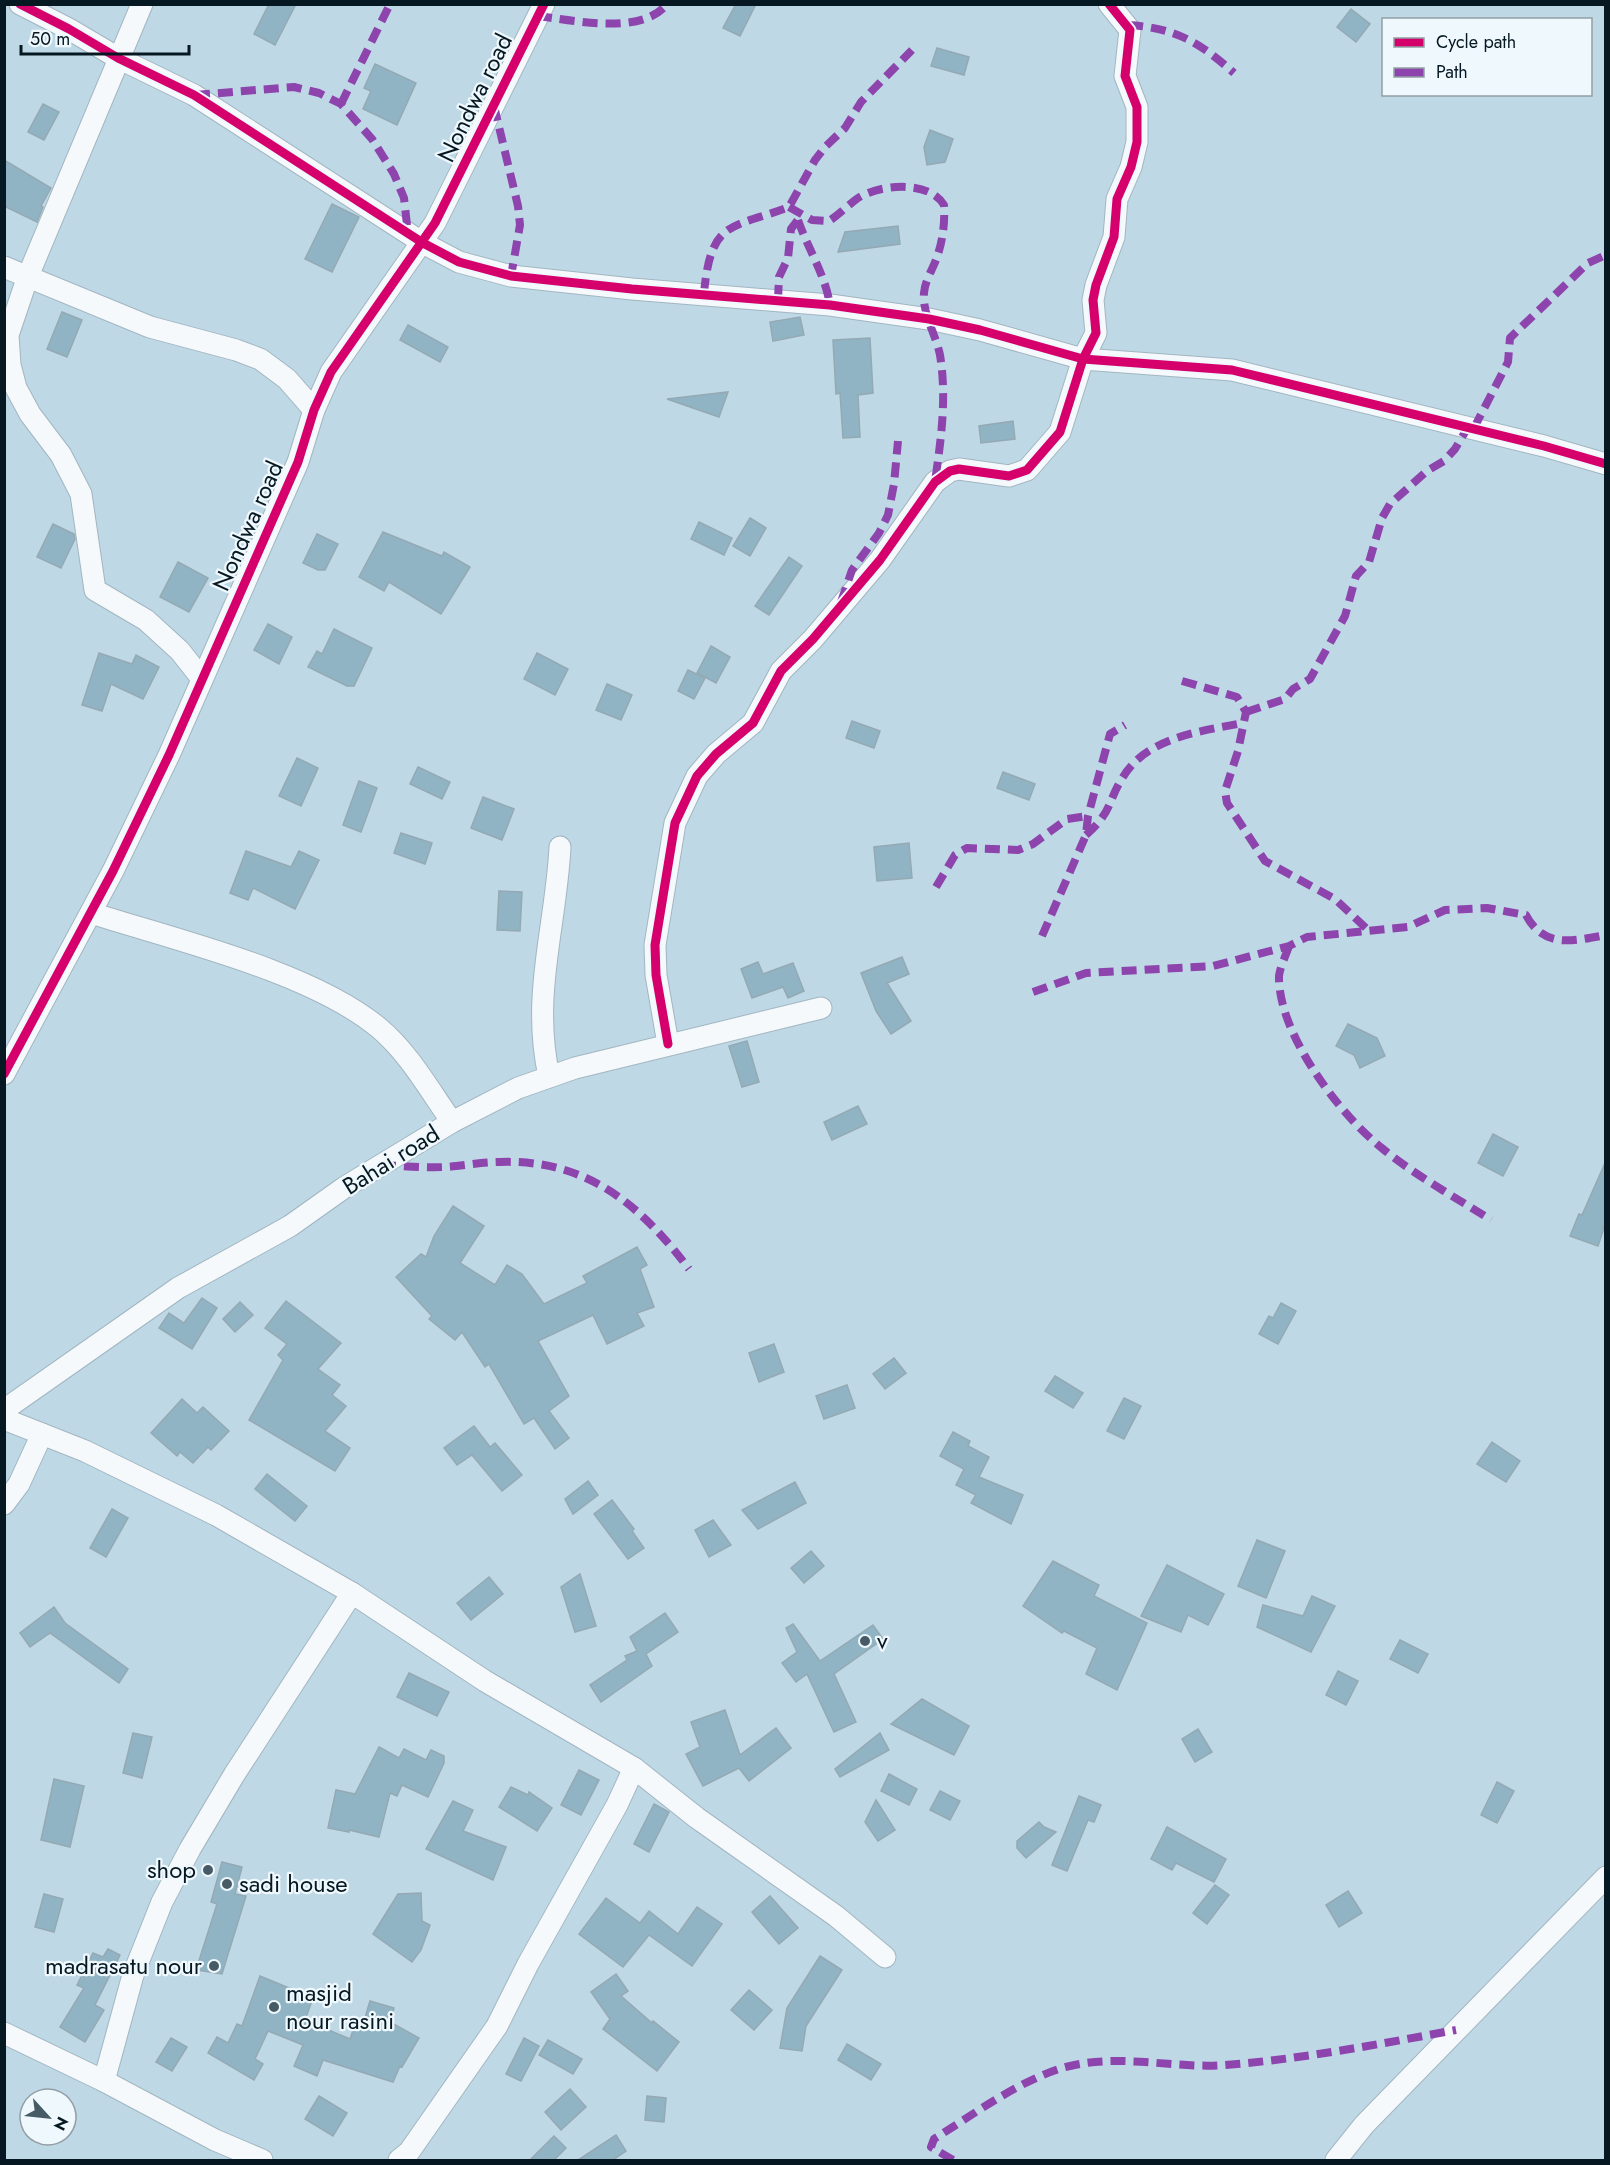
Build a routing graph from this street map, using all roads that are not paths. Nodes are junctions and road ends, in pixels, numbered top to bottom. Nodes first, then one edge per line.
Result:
1 (20, 4) edge
2 (125, 4) edge
3 (142, 4) edge
4 (1109, 4) edge
5 (537, 8) edge
6 (126, 37) junction
7 (118, 58) junction
8 (423, 243) junction
9 (4, 267) edge
10 (28, 276) junction
11 (1083, 359) junction
12 (7, 365) edge
13 (314, 410) junction
14 (1605, 464) edge
15 (202, 679) junction
16 (560, 847) dead end
17 (91, 913) junction
18 (821, 1008) dead end
19 (668, 1044) junction
20 (4, 1074) edge
21 (549, 1076) junction
22 (452, 1122) junction
23 (4, 1410) edge
24 (4, 1419) edge
25 (42, 1434) junction
26 (4, 1504) edge
27 (352, 1593) junction
28 (634, 1768) junction
29 (1605, 1877) edge
30 (885, 1957) dead end
31 (4, 2033) edge
32 (104, 2081) junction
33 (262, 2160) edge
34 (399, 2160) edge
35 (1336, 2160) edge

1 - 7 street
2 - 6 street
3 - 6 street
4 - 11 street
5 - 8 street, Nondwa road
6 - 7 street
7 - 8 street
7 - 10 street
8 - 11 street
8 - 13 street, Nondwa road
9 - 10 street
10 - 12 street
10 - 13 street
11 - 14 street
11 - 19 street
12 - 15 street
13 - 15 street, Nondwa road
15 - 17 street, Nondwa road
16 - 21 street
17 - 20 street, Nondwa road
17 - 22 street
18 - 19 street, Bahai road
19 - 21 street, Bahai road
21 - 22 street, Bahai road
22 - 23 street, Bahai road
24 - 25 street
25 - 26 street
25 - 27 street
27 - 28 street
27 - 32 street
28 - 30 street
28 - 34 street
29 - 35 street
31 - 32 street
32 - 33 street

